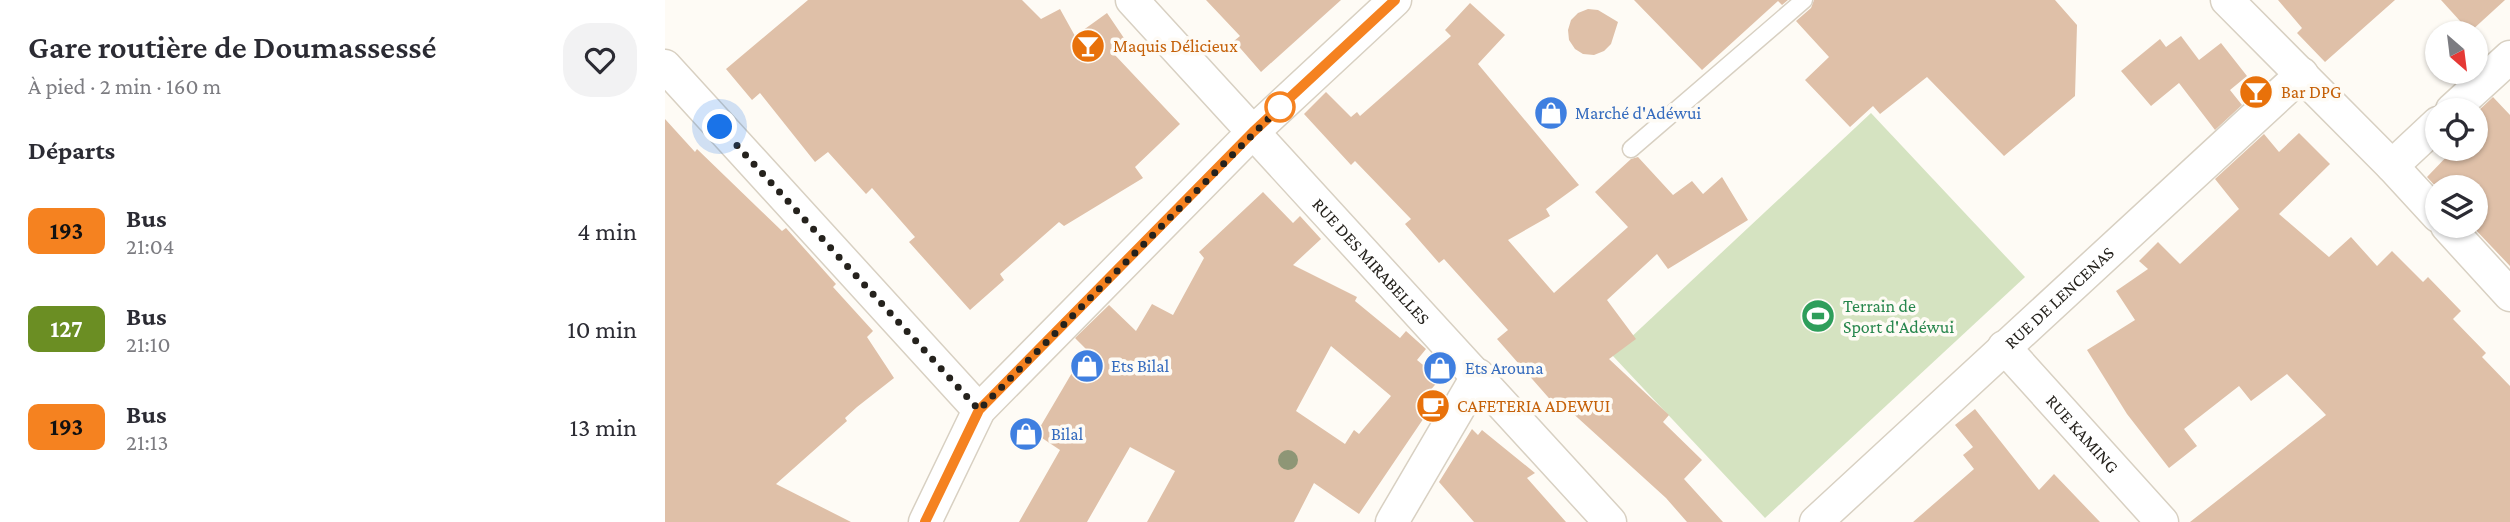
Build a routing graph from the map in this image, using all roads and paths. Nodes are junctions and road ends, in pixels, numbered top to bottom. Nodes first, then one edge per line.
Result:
1 (1132, 0) edge
2 (1395, 0) edge
3 (1804, 0) edge
4 (2227, 0) edge
5 (2510, 57) edge
6 (665, 66) edge
7 (2302, 74) junction
8 (2465, 98) edge
9 (1253, 132) junction
10 (2425, 135) edge
11 (1631, 149) dead end
12 (2392, 166) junction
13 (2425, 202) edge
14 (2458, 238) edge
15 (2510, 295) edge
16 (2004, 347) junction
17 (1478, 375) junction
18 (979, 410) junction
19 (925, 522) edge
20 (1392, 522) edge
21 (1610, 522) edge
22 (1815, 522) edge
23 (2162, 522) edge

1 - 9 street, RUE DES MIRABELLES
2 - 9 street
3 - 11 lane
4 - 7 street
5 - 8 street
6 - 18 street
7 - 12 street
7 - 16 street, RUE DE LENCENAS
9 - 17 street, RUE DES MIRABELLES
9 - 18 street
10 - 12 street
12 - 13 street
14 - 15 street
16 - 22 street, RUE DE LENCENAS
16 - 23 street, RUE KAMING
17 - 20 street
17 - 21 street, RUE DES MIRABELLES
18 - 19 street

